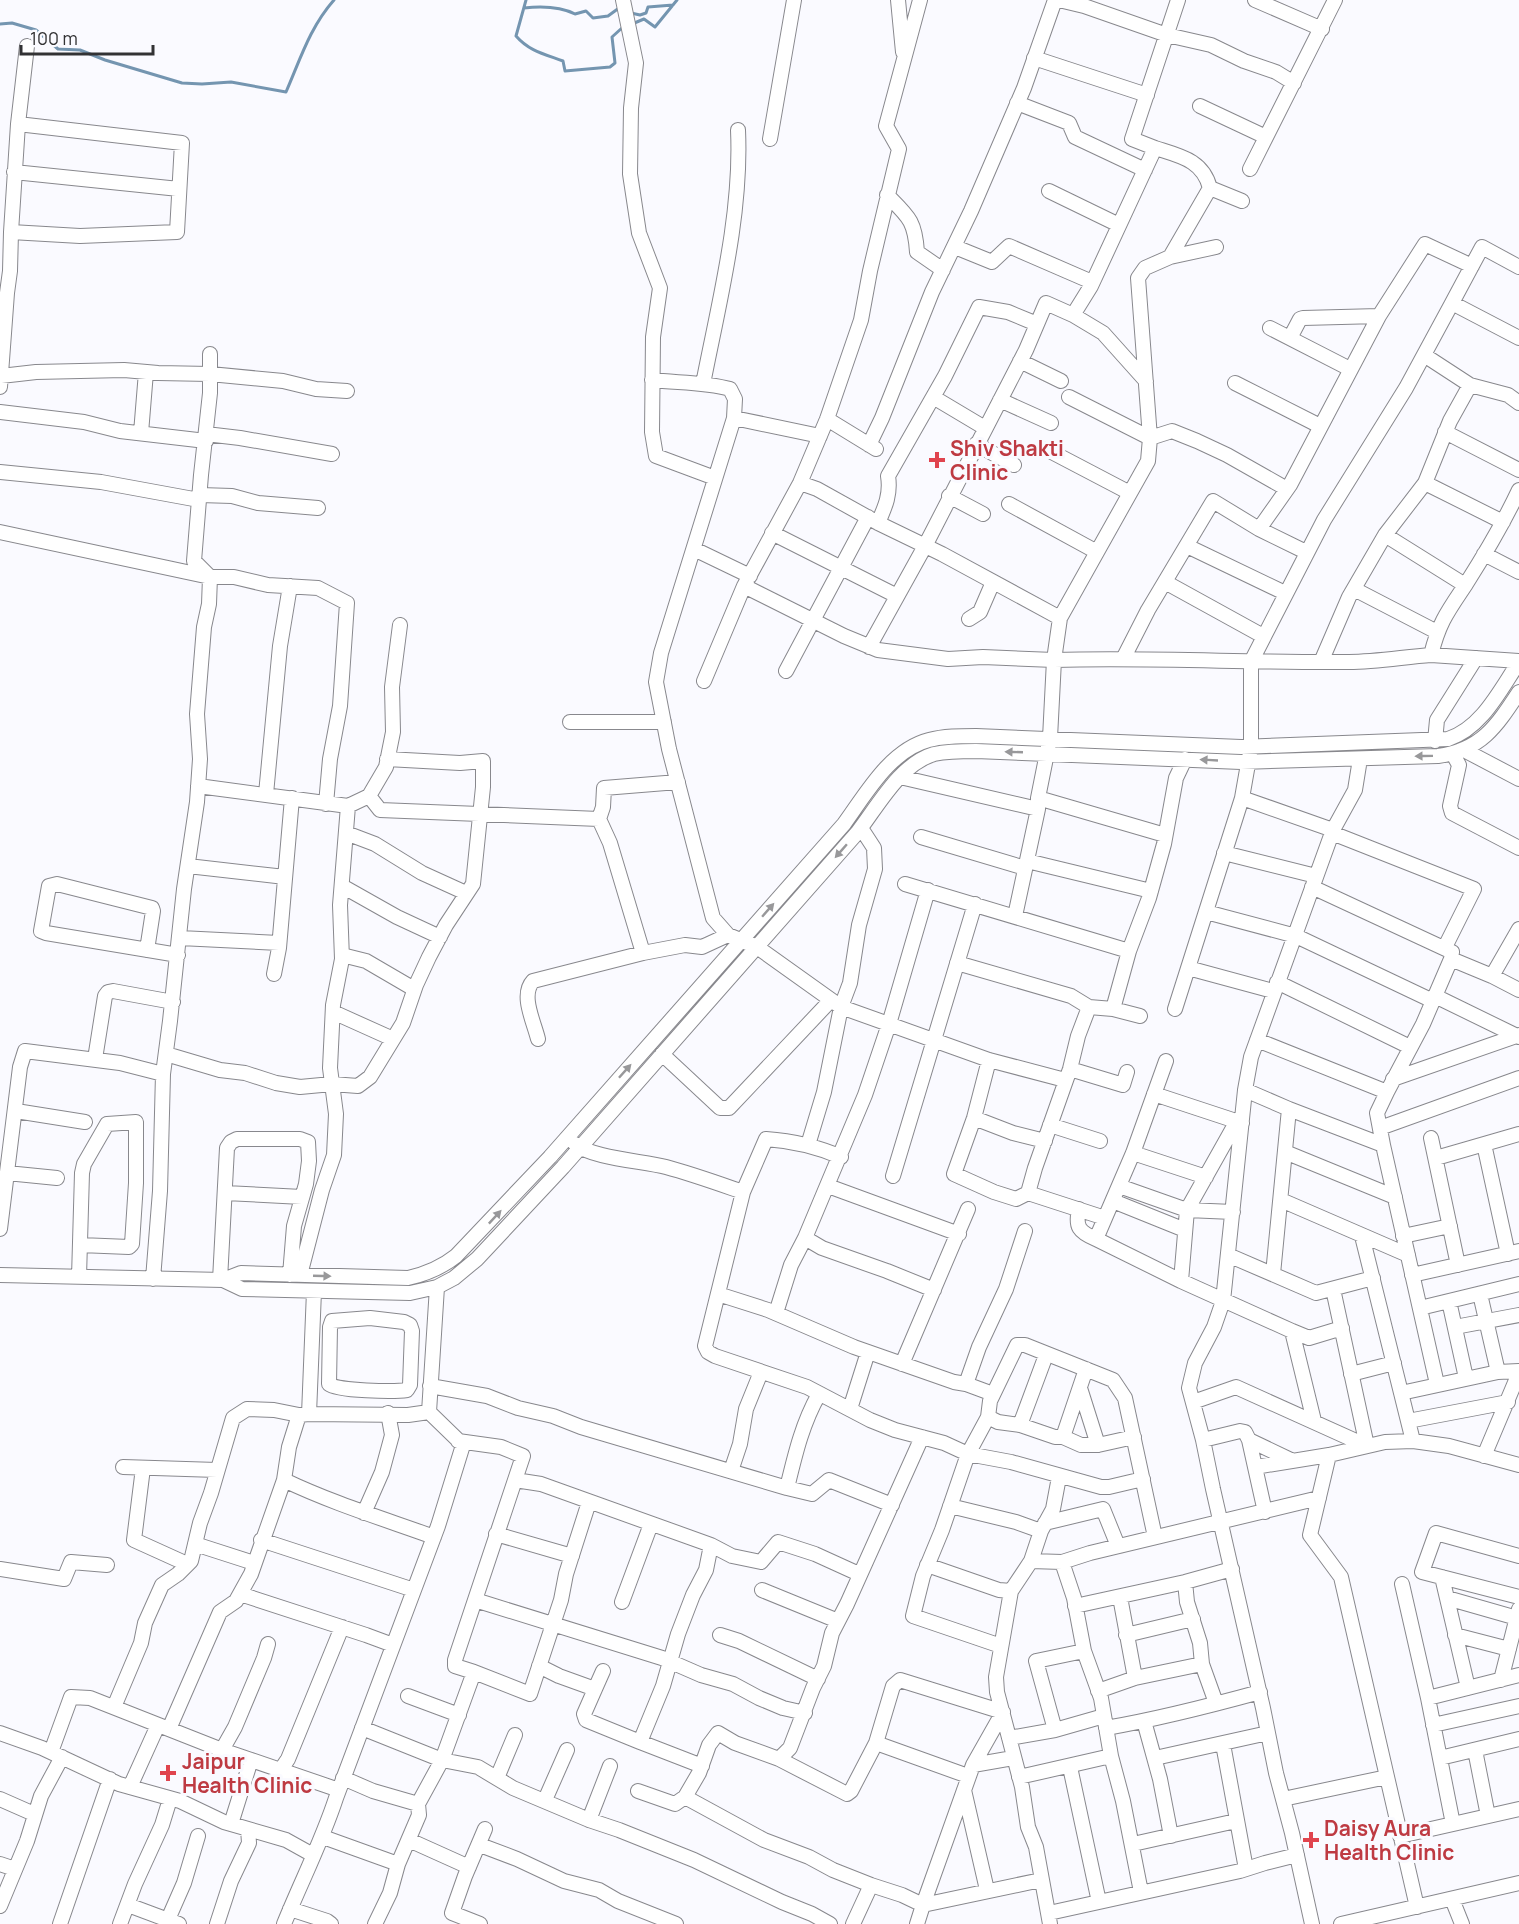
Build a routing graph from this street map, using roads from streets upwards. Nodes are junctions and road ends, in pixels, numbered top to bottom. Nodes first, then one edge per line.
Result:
1 (623, 0) edge
2 (794, 0) edge
3 (898, 0) edge
4 (920, 0) edge
5 (1057, 0) edge
6 (1178, 0) edge
7 (1255, 0) edge
8 (1335, 0) edge
9 (1322, 28) junction
10 (1167, 35) junction
11 (27, 46) dead end
12 (1034, 58) junction
13 (904, 60) junction
14 (1294, 83) junction
15 (1147, 94) junction
16 (1017, 103) junction
17 (1200, 106) dead end
18 (18, 124) junction
19 (738, 130) dead end
20 (1266, 137) junction
21 (770, 139) dead end
22 (1155, 148) junction
23 (1250, 169) dead end
24 (1145, 170) junction
25 (14, 172) junction
26 (1210, 188) junction
27 (179, 189) junction
28 (1048, 191) dead end
29 (888, 195) junction
30 (1242, 201) dead end
31 (1119, 225) junction
32 (11, 232) junction
33 (955, 247) junction
34 (1216, 247) dead end
35 (1170, 257) junction
36 (1472, 266) junction
37 (1519, 267) edge
38 (943, 270) junction
39 (1092, 282) junction
40 (1452, 303) junction
41 (1073, 315) junction
42 (1379, 316) junction
43 (1037, 324) junction
44 (1270, 328) dead end
45 (1290, 338) junction
46 (1519, 338) edge
47 (210, 354) dead end
48 (1424, 355) junction
49 (1020, 361) junction
50 (1350, 369) junction
51 (146, 372) junction
52 (210, 374) junction
53 (652, 380) junction
54 (1061, 381) dead end
55 (1146, 381) junction
56 (1, 382) edge
57 (1235, 383) dead end
58 (703, 384) junction
59 (1470, 385) junction
60 (347, 392) dead end
61 (933, 397) junction
62 (1069, 397) dead end
63 (1000, 400) junction
64 (1519, 403) edge
65 (0, 412) edge
66 (734, 418) junction
67 (827, 419) junction
68 (1051, 423) dead end
69 (1320, 426) junction
70 (985, 428) junction
71 (1445, 432) junction
72 (141, 433) junction
73 (820, 436) junction
74 (206, 438) junction
75 (1150, 438) junction
76 (976, 444) junction
77 (1046, 449) dead end
78 (332, 454) dead end
79 (1014, 465) dead end
80 (1519, 470) edge
81 (0, 472) edge
82 (715, 478) junction
83 (800, 483) junction
84 (1425, 483) junction
85 (1287, 489) junction
86 (1519, 490) edge
87 (1130, 493) junction
88 (949, 496) junction
89 (200, 497) junction
90 (1009, 504) dead end
91 (318, 508) dead end
92 (1514, 512) edge
93 (983, 514) dead end
94 (873, 520) junction
95 (1503, 522) junction
96 (1259, 529) junction
97 (0, 532) edge
98 (772, 533) junction
99 (1386, 535) junction
100 (925, 546) junction
101 (1187, 546) junction
102 (694, 549) junction
103 (1097, 552) junction
104 (1306, 552) junction
105 (1484, 554) junction
106 (842, 568) junction
107 (1519, 572) edge
108 (210, 577) junction
109 (747, 581) junction
110 (993, 582) junction
111 (1165, 582) junction
112 (1465, 585) junction
113 (290, 586) junction
114 (1354, 589) junction
115 (1285, 593) junction
116 (897, 596) junction
117 (1060, 618) junction
118 (969, 619) dead end
119 (813, 620) junction
120 (400, 625) dead end
121 (1437, 632) junction
122 (1263, 636) junction
123 (869, 646) junction
124 (1431, 655) junction
125 (1476, 658) junction
126 (1123, 659) junction
127 (1054, 660) junction
128 (1251, 662) junction
129 (1321, 662) junction
130 (1519, 662) edge
131 (786, 671) dead end
132 (704, 681) dead end
133 (1519, 692) edge
134 (570, 722) dead end
135 (664, 722) junction
136 (1050, 738) junction
137 (1435, 741) junction
138 (1251, 747) junction
139 (1459, 752) junction
140 (1047, 753) junction
141 (387, 759) junction
142 (1185, 759) junction
143 (1360, 759) junction
144 (1249, 762) junction
145 (1517, 775) edge
146 (900, 777) junction
147 (678, 782) junction
148 (198, 786) junction
149 (266, 794) junction
150 (369, 796) junction
151 (292, 798) junction
152 (1242, 798) junction
153 (326, 804) junction
154 (1038, 804) junction
155 (348, 806) junction
156 (481, 813) junction
157 (599, 819) junction
158 (861, 828) junction
159 (1332, 832) junction
160 (346, 833) junction
161 (1165, 835) junction
162 (921, 837) dead end
163 (1519, 848) edge
164 (1224, 853) junction
165 (1026, 864) junction
166 (188, 866) junction
167 (285, 878) junction
168 (1314, 881) junction
169 (905, 884) dead end
170 (342, 886) junction
171 (928, 890) junction
172 (1150, 891) junction
173 (466, 893) junction
174 (975, 904) junction
175 (1206, 912) junction
176 (1015, 916) junction
177 (1519, 929) edge
178 (728, 935) junction
179 (1296, 936) junction
180 (440, 937) junction
181 (180, 938) junction
182 (742, 940) junction
183 (279, 943) junction
184 (757, 947) junction
185 (147, 950) junction
186 (1129, 951) junction
187 (643, 953) junction
188 (1448, 953) junction
189 (178, 955) junction
190 (342, 955) junction
191 (957, 963) junction
192 (1188, 968) junction
193 (274, 974) dead end
194 (1492, 976) junction
195 (1275, 987) junction
196 (414, 989) junction
197 (1519, 990) edge
198 (1434, 998) junction
199 (172, 1002) junction
200 (836, 1003) junction
201 (1089, 1007) junction
202 (1175, 1009) dead end
203 (1113, 1010) junction
204 (333, 1012) junction
205 (1140, 1016) dead end
206 (889, 1024) junction
207 (1519, 1036) edge
208 (393, 1039) junction
209 (538, 1039) dead end
210 (1257, 1040) junction
211 (934, 1041) junction
212 (1410, 1047) junction
213 (166, 1054) junction
214 (662, 1054) junction
215 (95, 1059) junction
216 (989, 1060) junction
217 (1166, 1060) dead end
218 (1127, 1072) dead end
219 (163, 1074) junction
220 (1068, 1074) junction
221 (1519, 1078) edge
222 (332, 1084) junction
223 (1390, 1085) junction
224 (1245, 1090) junction
225 (1154, 1094) junction
226 (1289, 1109) junction
227 (16, 1111) junction
228 (974, 1118) junction
229 (86, 1122) dead end
230 (1239, 1122) junction
231 (1050, 1125) junction
232 (1380, 1128) junction
233 (1519, 1134) edge
234 (567, 1138) junction
235 (1431, 1138) dead end
236 (1100, 1140) dead end
237 (1045, 1141) junction
238 (1484, 1144) junction
239 (808, 1145) junction
240 (1383, 1145) junction
241 (580, 1148) junction
242 (1286, 1152) junction
243 (1133, 1153) junction
244 (841, 1157) junction
245 (1436, 1158) junction
246 (7, 1173) junction
247 (893, 1176) dead end
248 (1206, 1177) junction
249 (57, 1178) dead end
250 (828, 1186) junction
251 (1119, 1186) junction
252 (743, 1192) junction
253 (225, 1193) junction
254 (1028, 1193) junction
255 (302, 1197) junction
256 (1395, 1197) junction
257 (1281, 1200) junction
258 (1113, 1201) junction
259 (968, 1209) dead end
260 (1080, 1209) junction
261 (1187, 1210) junction
262 (1233, 1212) junction
263 (1105, 1218) junction
264 (1450, 1226) junction
265 (0, 1229) edge
266 (1185, 1230) junction
267 (1025, 1231) dead end
268 (958, 1234) junction
269 (1362, 1236) junction
270 (1404, 1236) junction
271 (805, 1238) junction
272 (1096, 1239) junction
273 (80, 1245) junction
274 (1514, 1252) edge
275 (1408, 1255) junction
276 (1228, 1256) junction
277 (1458, 1265) junction
278 (1273, 1274) junction
279 (0, 1275) edge
280 (295, 1275) junction
281 (1412, 1275) junction
282 (79, 1277) junction
283 (1373, 1278) junction
284 (153, 1279) junction
285 (222, 1280) junction
286 (1181, 1281) junction
287 (1519, 1284) edge
288 (437, 1287) junction
289 (1333, 1289) junction
290 (934, 1290) junction
291 (314, 1291) junction
292 (368, 1292) junction
293 (718, 1294) junction
294 (1480, 1294) junction
295 (1223, 1301) junction
296 (1449, 1301) junction
297 (1420, 1308) junction
298 (776, 1313) junction
299 (1519, 1315) edge
300 (366, 1318) junction
301 (1486, 1321) junction
302 (1455, 1327) junction
303 (1342, 1328) junction
304 (1292, 1331) junction
305 (868, 1352) junction
306 (1046, 1355) junction
307 (1394, 1363) junction
308 (903, 1364) junction
309 (1086, 1369) junction
310 (761, 1372) junction
311 (1498, 1372) junction
312 (1519, 1372) edge
313 (1352, 1374) junction
314 (1466, 1378) junction
315 (966, 1384) junction
316 (1437, 1384) junction
317 (430, 1386) junction
318 (1080, 1388) junction
319 (364, 1389) junction
320 (1401, 1393) junction
321 (819, 1394) junction
322 (993, 1394) junction
323 (1193, 1402) junction
324 (1508, 1402) junction
325 (850, 1409) junction
326 (429, 1412) junction
327 (365, 1413) junction
328 (388, 1413) junction
329 (304, 1415) junction
330 (988, 1417) junction
331 (1314, 1421) junction
332 (1408, 1421) junction
333 (1020, 1425) junction
334 (922, 1437) junction
335 (1063, 1437) junction
336 (1134, 1437) junction
337 (1203, 1440) junction
338 (1249, 1440) junction
339 (458, 1441) junction
340 (1413, 1441) junction
341 (1098, 1444) junction
342 (1367, 1446) junction
343 (968, 1454) junction
344 (1329, 1455) junction
345 (1484, 1456) junction
346 (1293, 1461) junction
347 (1519, 1465) edge
348 (123, 1467) dead end
349 (1255, 1467) junction
350 (143, 1468) junction
351 (218, 1470) junction
352 (731, 1471) junction
353 (1059, 1477) junction
354 (1143, 1479) junction
355 (284, 1480) junction
356 (515, 1480) junction
357 (787, 1488) junction
358 (1319, 1498) junction
359 (589, 1502) junction
360 (892, 1505) junction
361 (950, 1506) junction
362 (1265, 1512) junction
363 (364, 1513) junction
364 (1221, 1523) junction
365 (651, 1524) junction
366 (1043, 1527) junction
367 (496, 1534) junction
368 (434, 1537) junction
369 (1155, 1537) junction
370 (261, 1540) junction
371 (195, 1544) junction
372 (711, 1545) junction
373 (1118, 1546) junction
374 (572, 1556) junction
375 (1519, 1556) edge
376 (1031, 1561) junction
377 (1062, 1562) junction
378 (254, 1563) junction
379 (187, 1564) junction
380 (927, 1565) junction
381 (106, 1566) dead end
382 (0, 1569) edge
383 (1232, 1569) junction
384 (859, 1574) junction
385 (1442, 1577) junction
386 (1185, 1582) junction
387 (1402, 1584) dead end
388 (414, 1590) junction
389 (762, 1590) dead end
390 (1011, 1591) junction
391 (240, 1594) junction
392 (1120, 1597) junction
393 (1519, 1597) edge
394 (1447, 1598) junction
395 (475, 1600) junction
396 (622, 1602) dead end
397 (1075, 1606) junction
398 (1518, 1614) edge
399 (1193, 1619) junction
400 (838, 1621) junction
401 (552, 1625) junction
402 (342, 1627) junction
403 (720, 1635) dead end
404 (1126, 1635) junction
405 (1455, 1635) junction
406 (268, 1644) dead end
407 (393, 1645) junction
408 (1001, 1647) junction
409 (1509, 1649) junction
410 (1084, 1651) junction
411 (671, 1662) junction
412 (1202, 1664) junction
413 (539, 1666) junction
414 (603, 1671) dead end
415 (474, 1672) junction
416 (1519, 1675) edge
417 (818, 1678) junction
418 (1135, 1678) junction
419 (1500, 1680) junction
420 (595, 1689) junction
421 (1468, 1689) junction
422 (1098, 1691) junction
423 (1260, 1692) junction
424 (408, 1696) dead end
425 (1428, 1698) junction
426 (1216, 1703) junction
427 (1519, 1706) edge
428 (114, 1707) junction
429 (1003, 1712) junction
430 (805, 1713) junction
431 (459, 1715) junction
432 (1144, 1721) junction
433 (1105, 1722) junction
434 (1433, 1725) junction
435 (164, 1727) junction
436 (362, 1728) junction
437 (1055, 1730) junction
438 (0, 1733) edge
439 (1268, 1733) junction
440 (515, 1736) dead end
441 (1009, 1738) junction
442 (1519, 1739) edge
443 (640, 1742) junction
444 (876, 1743) junction
445 (1223, 1744) junction
446 (222, 1750) junction
447 (567, 1750) dead end
448 (1475, 1750) junction
449 (56, 1755) junction
450 (1111, 1756) junction
451 (1013, 1758) junction
452 (1155, 1758) junction
453 (1440, 1758) junction
454 (779, 1759) junction
455 (250, 1760) junction
456 (442, 1760) junction
457 (610, 1766) dead end
458 (702, 1766) junction
459 (1070, 1767) junction
460 (280, 1771) junction
461 (968, 1776) junction
462 (1019, 1777) junction
463 (1387, 1777) junction
464 (497, 1778) junction
465 (110, 1779) junction
466 (341, 1784) junction
467 (130, 1787) junction
468 (638, 1791) dead end
469 (685, 1797) junction
470 (0, 1799) edge
471 (170, 1799) junction
472 (1283, 1799) junction
473 (545, 1800) junction
474 (418, 1804) junction
475 (1519, 1809) edge
476 (34, 1814) junction
477 (1488, 1816) junction
478 (589, 1820) junction
479 (1236, 1821) junction
480 (231, 1824) junction
481 (1453, 1824) junction
482 (248, 1829) junction
483 (485, 1829) dead end
484 (198, 1836) dead end
485 (1171, 1836) junction
486 (1401, 1836) junction
487 (323, 1837) junction
488 (409, 1840) junction
489 (1133, 1844) junction
490 (480, 1845) junction
491 (313, 1855) junction
492 (1297, 1855) junction
493 (0, 1863) edge
494 (398, 1864) junction
495 (469, 1867) junction
496 (15, 1869) junction
497 (1246, 1869) junction
498 (1041, 1880) junction
499 (1519, 1883) edge
500 (871, 1885) junction
501 (987, 1890) junction
502 (1141, 1892) junction
503 (1452, 1899) junction
504 (1099, 1902) junction
505 (128, 1905) junction
506 (923, 1905) junction
507 (0, 1906) edge
508 (1417, 1907) junction
509 (290, 1909) junction
510 (1050, 1918) edge
511 (450, 1919) edge
512 (655, 1920) edge
513 (171, 1923) edge
514 (60, 1924) edge
515 (120, 1924) edge
516 (217, 1924) edge
517 (284, 1924) edge
518 (331, 1924) edge
519 (375, 1924) edge
520 (480, 1924) edge
521 (676, 1924) edge
522 (830, 1924) edge
523 (853, 1924) edge
524 (917, 1924) edge
525 (1312, 1924) edge
526 (1341, 1924) edge
527 (1462, 1924) edge

1 - 53 street
2 - 21 street
3 - 13 street
4 - 13 street
5 - 10 street
5 - 12 street
6 - 10 street
7 - 9 street
8 - 9 street
9 - 14 street
10 - 14 street
10 - 15 street
11 - 18 street
12 - 15 street
12 - 16 street
13 - 29 street
14 - 20 street
15 - 22 street
16 - 24 street
16 - 33 street
17 - 20 street
18 - 25 street
18 - 27 street
19 - 58 street
20 - 23 street
22 - 24 street
22 - 26 street
24 - 31 street
25 - 27 street
25 - 32 street
26 - 30 street
26 - 35 street
27 - 32 street
28 - 31 street
29 - 38 street
29 - 67 street
31 - 39 street
32 - 56 street
33 - 38 street
33 - 39 street
34 - 35 street
35 - 55 street
36 - 37 street
36 - 40 street
36 - 42 street
38 - 67 street
39 - 41 street
40 - 46 street
40 - 48 street
41 - 43 street
41 - 55 street
42 - 45 street
42 - 50 street
43 - 49 street
43 - 61 street
44 - 45 street
45 - 50 street
47 - 52 street
48 - 59 street
48 - 104 street
49 - 54 street
49 - 63 street
50 - 69 street
51 - 52 street
51 - 56 street
51 - 72 street
52 - 60 street
52 - 74 street
53 - 58 street
53 - 82 street
55 - 75 street
57 - 69 street
58 - 66 street
59 - 64 street
59 - 71 street
61 - 70 street
61 - 94 street
62 - 75 street
63 - 68 street
63 - 70 street
65 - 72 street
66 - 73 street
66 - 82 street
67 - 73 street
69 - 85 street
70 - 76 street
71 - 80 street
71 - 84 street
72 - 74 street
73 - 83 street
74 - 78 street
74 - 89 street
75 - 85 street
75 - 87 street
76 - 79 street
76 - 88 street
77 - 87 street
81 - 89 street
82 - 102 street
83 - 94 street
83 - 98 street
84 - 95 street
84 - 99 street
85 - 96 street
86 - 92 street
87 - 103 street
88 - 93 street
88 - 100 street
89 - 91 street
89 - 108 street
90 - 103 street
92 - 95 street
94 - 100 street
94 - 106 street
95 - 105 street
96 - 101 street
96 - 104 street
97 - 108 street
98 - 106 street
98 - 109 street
99 - 112 street
99 - 114 street
100 - 110 street
100 - 116 street
101 - 111 street
101 - 115 street
102 - 109 street
102 - 135 street
103 - 117 street
104 - 115 street
105 - 107 street
105 - 112 street
106 - 116 street
106 - 119 street
108 - 113 street
108 - 148 street
109 - 119 street
109 - 132 street
110 - 117 street
110 - 118 street
111 - 122 street
111 - 126 street
112 - 121 street
113 - 149 street
113 - 153 street
114 - 121 street
114 - 129 street
115 - 122 street
116 - 123 street
117 - 127 street
119 - 123 street
119 - 131 street
120 - 141 street
121 - 124 street
122 - 128 street
123 - 127 street
124 - 125 street
124 - 129 street
125 - 130 street
125 - 137 street
126 - 127 street
126 - 128 street
127 - 136 street
128 - 129 street
128 - 138 street
130 - 137 street
133 - 139 street
134 - 135 street
135 - 147 street
136 - 138 street
136 - 140 street
182 -> 136 street
137 - 138 street
138 - 144 street
139 -> 143 street
139 - 145 street
139 - 163 street
140 - 142 street
140 -> 146 street
140 - 154 street
141 - 150 street
141 - 156 street
144 -> 142 street
142 - 161 street
143 - 144 street
143 - 159 street
144 - 152 street
146 - 154 street
146 - 158 street
147 - 157 street
147 - 178 street
148 - 149 street
148 - 166 street
149 - 151 street
150 - 155 street
150 - 156 street
151 - 153 street
151 - 167 street
152 - 159 street
152 - 164 street
153 - 155 street
154 - 161 street
154 - 165 street
155 - 160 street
156 - 157 street
156 - 173 street
157 - 187 street
158 -> 184 street
158 - 200 street
159 - 168 street
159 - 188 street
160 - 170 street
160 - 173 street
161 - 172 street
162 - 165 street
164 - 168 street
164 - 175 street
165 - 172 street
165 - 176 street
166 - 167 street
166 - 181 street
167 - 183 street
168 - 179 street
168 - 188 street
169 - 171 street
170 - 180 street
170 - 190 street
171 - 174 street
171 - 206 street
172 - 186 street
173 - 180 street
174 - 176 street
174 - 191 street
175 - 179 street
175 - 192 street
176 - 186 street
177 - 194 street
178 - 182 street
178 - 187 street
179 - 195 street
179 - 198 street
180 - 196 street
181 - 183 street
181 - 189 street
182 - 184 street
234 -> 182 street
183 - 193 street
184 - 200 street
184 - 214 street
185 - 185 street
185 - 189 street
186 - 203 street
187 - 209 street
188 - 194 street
188 - 198 street
189 - 199 street
190 - 196 street
190 - 204 street
191 - 201 street
191 - 211 street
192 - 195 street
192 - 202 street
194 - 197 street
195 - 210 street
195 - 212 street
196 - 208 street
198 - 207 street
198 - 212 street
199 - 213 street
199 - 215 street
200 - 206 street
200 - 214 street
200 - 239 street
201 - 203 street
201 - 220 street
203 - 205 street
204 - 208 street
204 - 222 street
206 - 211 street
206 - 244 street
207 - 223 street
208 - 222 street
210 - 223 street
210 - 224 street
211 - 216 street
211 - 247 street
212 - 223 street
213 - 219 street
213 - 222 street
214 - 241 street
215 - 219 street
215 - 227 street
216 - 220 street
216 - 228 street
217 - 225 street
218 - 220 street
219 - 284 street
220 - 231 street
221 - 232 street
222 - 280 street
223 - 232 street
224 - 226 street
224 - 230 street
225 - 230 street
225 - 243 street
226 - 240 street
226 - 242 street
227 - 229 street
227 - 246 street
228 - 237 street
228 - 254 street
230 - 248 street
230 - 262 street
231 - 236 street
231 - 237 street
232 - 240 street
233 - 238 street
234 - 241 street
280 -> 234 street
235 - 245 street
237 - 254 street
238 - 245 street
238 - 274 street
239 - 244 street
239 - 252 street
240 - 256 street
241 - 252 street
241 - 288 street
242 - 256 street
242 - 257 street
243 - 248 street
243 - 251 street
244 - 250 street
245 - 264 street
246 - 249 street
246 - 265 street
248 - 261 street
250 - 268 street
250 - 271 street
251 - 258 street
251 - 261 street
252 - 293 street
253 - 255 street
253 - 255 street
253 - 285 street
254 - 260 street
255 - 280 street
256 - 270 street
257 - 269 street
257 - 278 street
258 - 263 street
258 - 266 street
259 - 268 street
260 - 263 street
260 - 272 street
261 - 262 street
261 - 266 street
262 - 276 street
263 - 272 street
264 - 270 street
264 - 277 street
266 - 286 street
267 - 315 street
268 - 290 street
269 - 275 street
269 - 283 street
270 - 275 street
271 - 290 street
271 - 298 street
272 - 286 street
273 - 273 street
273 - 282 street
274 - 277 street
275 - 281 street
276 - 278 street
276 - 295 street
277 - 281 street
278 - 289 street
279 - 282 street
280 - 285 street
281 - 297 street
282 - 284 street
283 - 289 street
283 - 307 street
284 - 285 street
285 - 291 street
286 - 295 street
287 - 294 street
288 - 292 street
288 - 317 street
289 - 303 street
290 - 308 street
291 - 292 street
291 - 329 street
292 - 300 street
293 - 298 street
293 - 310 street
294 - 296 street
294 - 301 street
295 - 304 street
295 - 323 street
296 - 297 street
296 - 302 street
297 - 316 street
298 - 305 street
299 - 301 street
300 - 319 street
300 - 319 street
301 - 302 street
301 - 311 street
302 - 314 street
303 - 304 street
303 - 313 street
304 - 331 street
305 - 308 street
305 - 325 street
306 - 309 street
306 - 322 street
306 - 333 street
307 - 313 street
307 - 320 street
308 - 315 street
309 - 318 street
309 - 336 street
310 - 321 street
310 - 352 street
311 - 312 street
311 - 314 street
312 - 324 street
313 - 342 street
314 - 316 street
315 - 322 street
316 - 320 street
317 - 326 street
317 - 352 street
318 - 335 street
318 - 341 street
319 - 327 street
320 - 332 street
321 - 325 street
321 - 357 street
322 - 330 street
323 - 331 street
323 - 337 street
324 - 332 street
324 - 345 street
325 - 334 street
326 - 328 street
326 - 339 street
327 - 328 street
327 - 329 street
328 - 363 street
329 - 351 street
329 - 355 street
330 - 333 street
330 - 343 street
331 - 342 street
332 - 340 street
333 - 335 street
334 - 343 street
334 - 360 street
335 - 341 street
336 - 341 street
336 - 354 street
337 - 338 street
337 - 364 street
338 - 346 street
338 - 349 street
339 - 356 street
339 - 368 street
340 - 342 street
340 - 345 street
342 - 344 street
343 - 353 street
343 - 361 street
344 - 346 street
344 - 358 street
345 - 347 street
346 - 349 street
348 - 350 street
349 - 362 street
350 - 351 street
350 - 379 street
351 - 371 street
352 - 357 street
353 - 354 street
353 - 366 street
354 - 369 street
355 - 363 street
355 - 370 street
356 - 359 street
356 - 367 street
357 - 360 street
358 - 362 street
358 - 463 street
359 - 365 street
359 - 374 street
360 - 384 street
361 - 366 street
361 - 380 street
362 - 364 street
363 - 368 street
364 - 369 street
364 - 383 street
365 - 372 street
365 - 396 street
366 - 373 street
366 - 376 street
367 - 374 street
367 - 395 street
368 - 388 street
369 - 373 street
370 - 378 street
370 - 388 street
371 - 378 street
371 - 379 street
372 - 384 street
372 - 411 street
373 - 377 street
374 - 401 street
375 - 385 street
376 - 377 street
376 - 390 street
377 - 397 street
378 - 391 street
379 - 428 street
380 - 390 street
380 - 408 street
381 - 382 street
383 - 386 street
383 - 423 street
384 - 400 street
385 - 393 street
385 - 394 street
386 - 392 street
386 - 399 street
387 - 425 street
388 - 407 street
389 - 400 street
390 - 408 street
391 - 402 street
391 - 435 street
392 - 397 street
392 - 404 street
394 - 398 street
394 - 405 street
395 - 401 street
395 - 415 street
397 - 410 street
398 - 409 street
399 - 404 street
399 - 412 street
400 - 417 street
401 - 411 street
401 - 413 street
402 - 407 street
402 - 460 street
403 - 417 street
404 - 418 street
405 - 409 street
405 - 421 street
406 - 446 street
407 - 436 street
408 - 429 street
409 - 419 street
410 - 422 street
410 - 437 street
411 - 430 street
411 - 443 street
412 - 418 street
412 - 426 street
413 - 415 street
413 - 420 street
414 - 420 street
415 - 431 street
416 - 419 street
417 - 430 street
418 - 422 street
419 - 421 street
420 - 443 street
421 - 425 street
422 - 433 street
423 - 426 street
423 - 439 street
424 - 431 street
425 - 434 street
426 - 432 street
427 - 434 street
428 - 435 street
428 - 449 street
429 - 441 street
429 - 444 street
429 - 461 street
430 - 454 street
431 - 456 street
432 - 433 street
432 - 452 street
433 - 437 street
433 - 450 street
434 - 453 street
435 - 446 street
435 - 467 street
436 - 456 street
436 - 466 street
437 - 441 street
438 - 449 street
439 - 445 street
439 - 472 street
440 - 464 street
441 - 451 street
442 - 448 street
443 - 458 street
444 - 454 street
444 - 461 street
445 - 452 street
445 - 479 street
446 - 455 street
447 - 473 street
448 - 453 street
448 - 477 street
449 - 465 street
449 - 476 street
450 - 459 street
450 - 489 street
451 - 461 street
451 - 462 street
452 - 485 street
453 - 481 street
454 - 458 street
455 - 460 street
455 - 480 street
456 - 464 street
456 - 474 street
457 - 478 street
458 - 469 street
459 - 462 street
459 - 504 street
460 - 466 street
461 - 501 street
461 - 506 street
462 - 498 street
463 - 472 street
463 - 486 street
464 - 473 street
465 - 467 street
465 - 514 street
466 - 474 street
466 - 487 street
467 - 471 street
468 - 469 street
469 - 500 street
470 - 476 street
471 - 480 street
471 - 505 street
472 - 492 street
473 - 478 street
474 - 488 street
475 - 477 street
476 - 496 street
477 - 481 street
478 - 522 street
479 - 485 street
479 - 497 street
480 - 482 street
481 - 486 street
482 - 491 street
482 - 516 street
483 - 490 street
484 - 513 street
485 - 489 street
486 - 508 street
487 - 491 street
487 - 494 street
488 - 494 street
488 - 495 street
489 - 502 street
490 - 495 street
490 - 512 street
491 - 509 street
492 - 497 street
492 - 525 street
493 - 496 street
494 - 519 street
495 - 511 street
496 - 507 street
497 - 502 street
498 - 501 street
498 - 510 street
499 - 503 street
500 - 506 street
500 - 523 street
501 - 506 street
502 - 504 street
503 - 508 street
503 - 527 street
504 - 510 street
505 - 513 street
505 - 515 street
506 - 524 street
508 - 526 street
509 - 517 street
509 - 518 street
511 - 520 street
512 - 521 street

